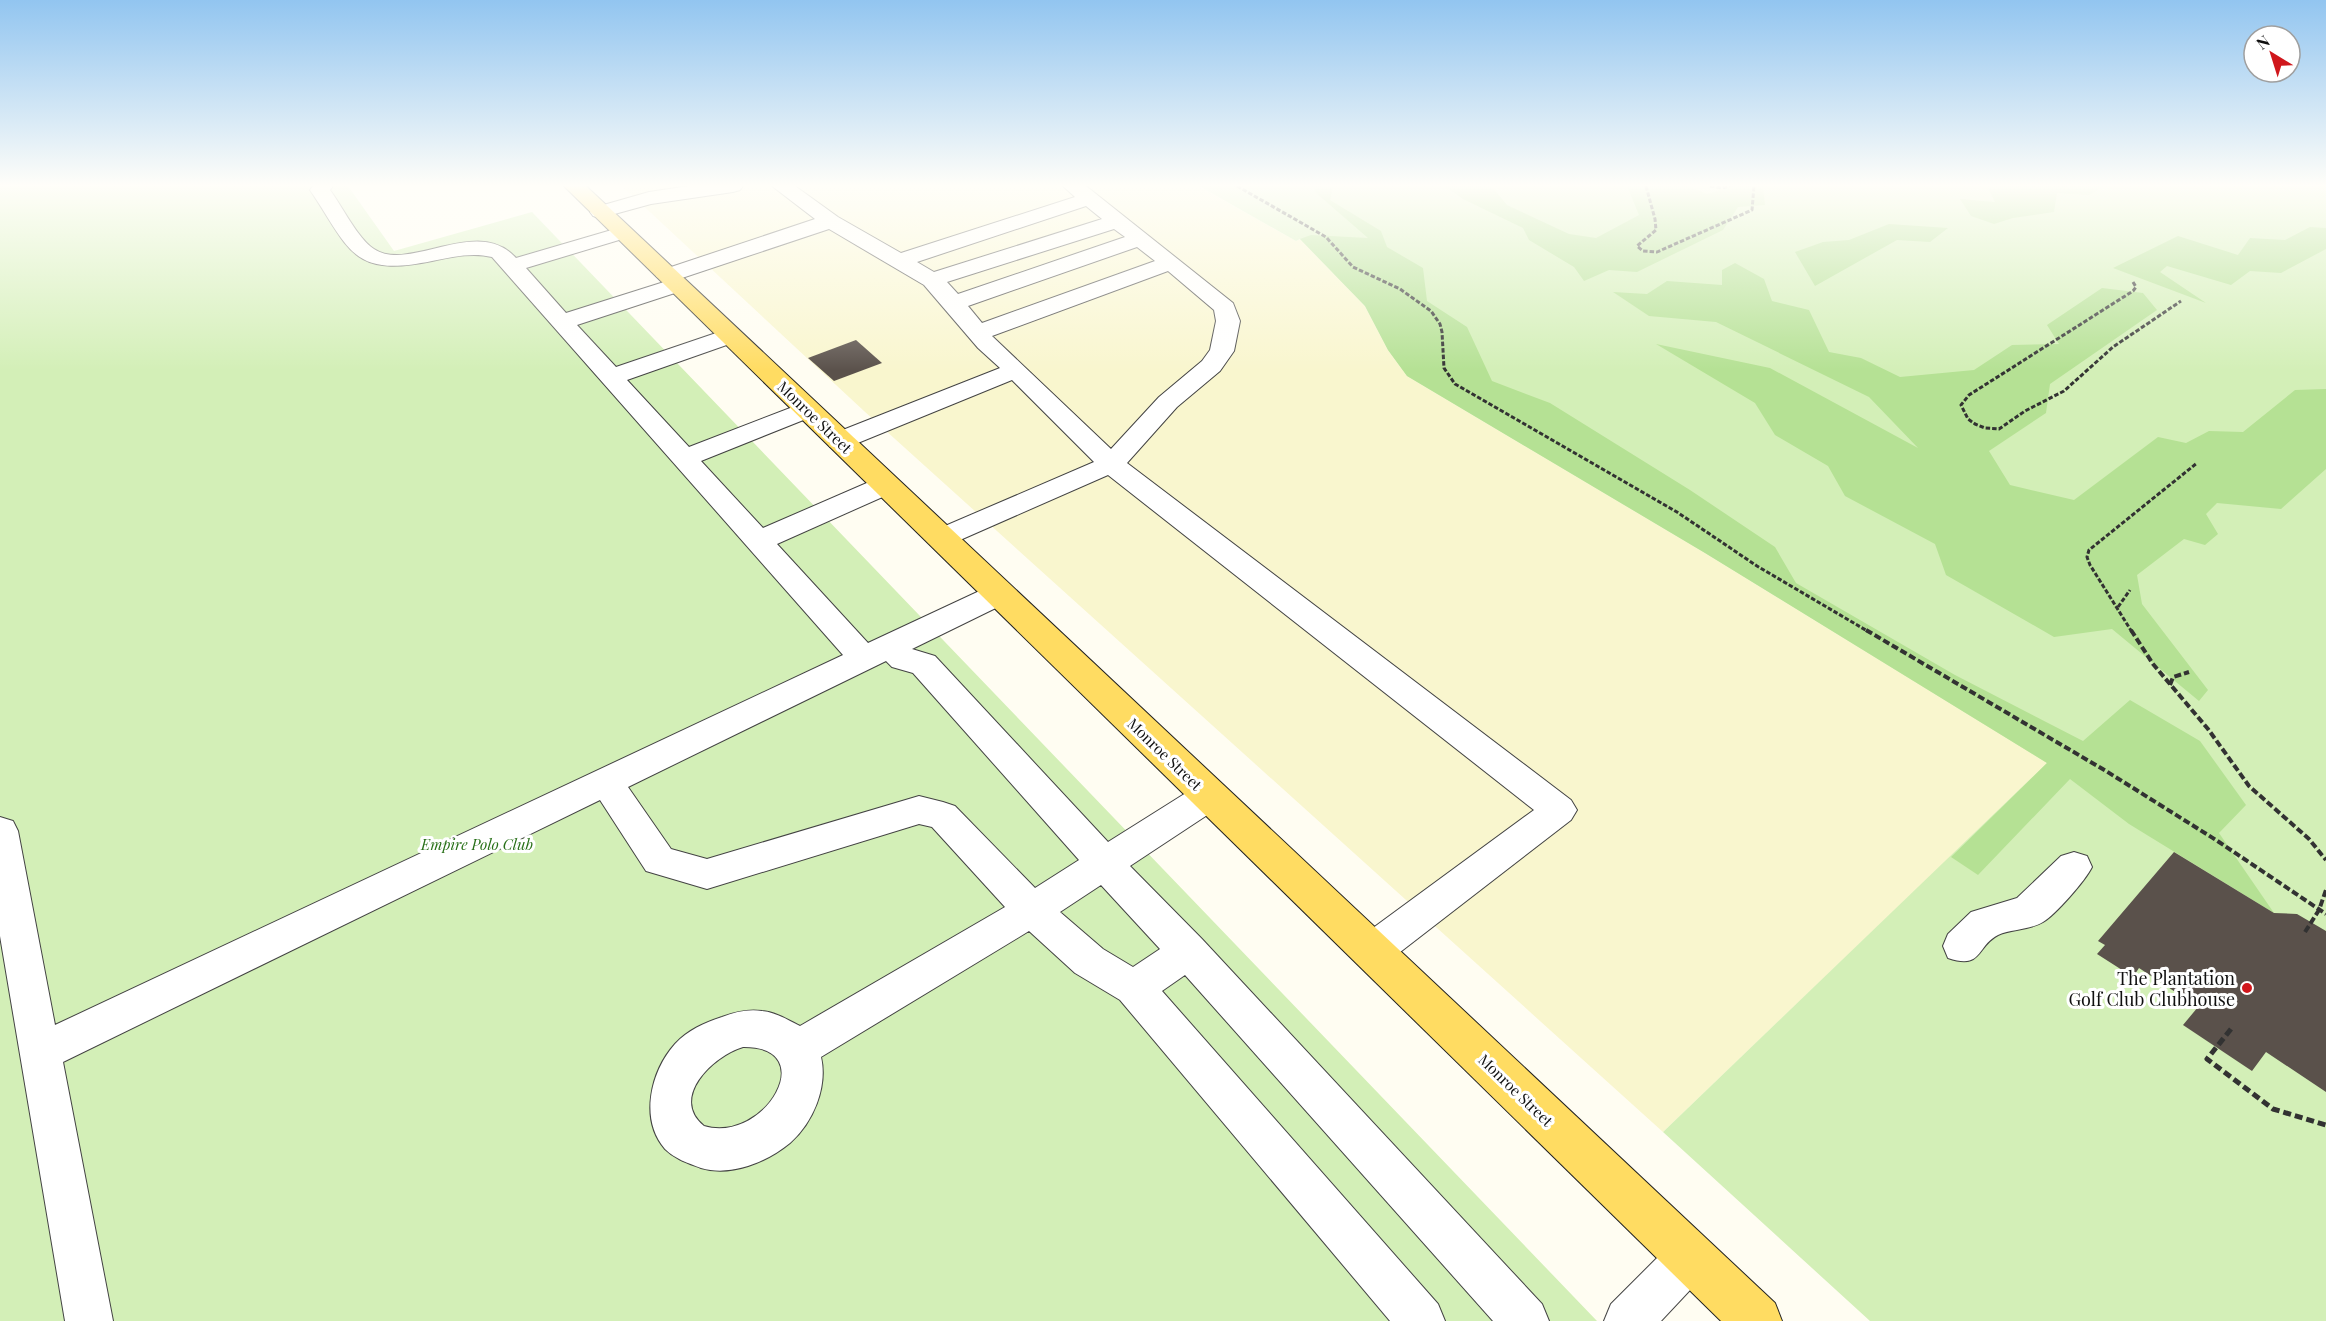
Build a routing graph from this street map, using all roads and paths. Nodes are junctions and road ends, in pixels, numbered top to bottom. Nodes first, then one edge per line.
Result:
1 (361, 248) edge
2 (458, 248) edge
3 (488, 248) edge
4 (553, 248) edge
5 (638, 248) edge
6 (759, 248) edge
7 (880, 248) edge
8 (935, 248) edge
9 (1033, 248) edge
10 (1112, 248) edge
11 (1152, 248) edge
12 (1338, 248) edge
13 (1639, 248) edge
14 (1664, 248) edge
15 (902, 260) junction
16 (1171, 263) junction
17 (511, 266) junction
18 (672, 280) junction
19 (932, 280) junction
20 (2133, 282) dead end
21 (2181, 301) dead end
22 (954, 303) junction
23 (562, 322) junction
24 (978, 333) junction
25 (730, 336) junction
26 (1016, 370) junction
27 (611, 377) junction
28 (807, 410) junction
29 (839, 441) junction
30 (684, 458) junction
31 (2197, 463) dead end
32 (1110, 464) junction
33 (886, 485) junction
34 (940, 538) junction
35 (758, 541) junction
36 (2130, 591) dead end
37 (999, 594) junction
38 (2118, 607) junction
39 (877, 652) junction
40 (2189, 672) dead end
41 (2170, 685) junction
42 (606, 782) junction
43 (1209, 796) junction
44 (0, 831) edge
45 (2326, 860) edge
46 (1105, 863) junction
47 (2074, 867) dead end
48 (2326, 890) edge
49 (1032, 910) junction
50 (2319, 910) junction
51 (2326, 914) edge
52 (2305, 932) dead end
53 (1962, 946) dead end
54 (1188, 951) junction
55 (1372, 951) junction
56 (1134, 988) junction
57 (2231, 1029) dead end
58 (796, 1050) dead end
59 (40, 1052) junction
60 (2326, 1125) edge
61 (1690, 1257) junction
62 (89, 1321) edge
63 (1421, 1321) edge
64 (1525, 1321) edge
65 (1628, 1321) edge
66 (1757, 1321) edge

1 - 2 lane
3 - 17 lane
4 - 17 lane
5 - 18 main road, Monroe Street
6 - 18 lane
7 - 15 lane
8 - 15 lane
9 - 19 lane
10 - 22 lane
11 - 16 lane
12 - 50 path
13 - 14 path
15 - 19 lane
16 - 24 lane
16 - 32 lane
17 - 23 lane
18 - 23 lane
18 - 25 main road, Monroe Street
19 - 22 lane
20 - 21 path
22 - 24 lane
23 - 27 lane
24 - 26 lane
25 - 27 lane
25 - 28 main road, Monroe Street
26 - 29 lane
26 - 32 lane
27 - 30 lane
28 - 29 main road, Monroe Street
28 - 30 lane
29 - 33 main road, Monroe Street
30 - 35 lane
31 - 38 path
32 - 34 lane
32 - 55 lane
33 - 34 main road, Monroe Street
33 - 35 lane
34 - 37 main road, Monroe Street
35 - 39 lane
36 - 38 path
37 - 39 lane
37 - 43 main road, Monroe Street
38 - 41 path
39 - 42 lane
39 - 46 lane
40 - 41 path
41 - 45 path
42 - 49 lane
42 - 59 lane
43 - 46 lane
43 - 55 main road, Monroe Street
44 - 59 lane
46 - 49 lane
46 - 54 lane
47 - 53 lane
48 - 50 path
49 - 56 lane
49 - 58 lane
50 - 51 path
50 - 52 path
54 - 56 lane
54 - 64 lane
55 - 61 main road, Monroe Street
56 - 63 lane
57 - 60 path
59 - 62 lane
61 - 65 lane
61 - 66 main road, Monroe Street

